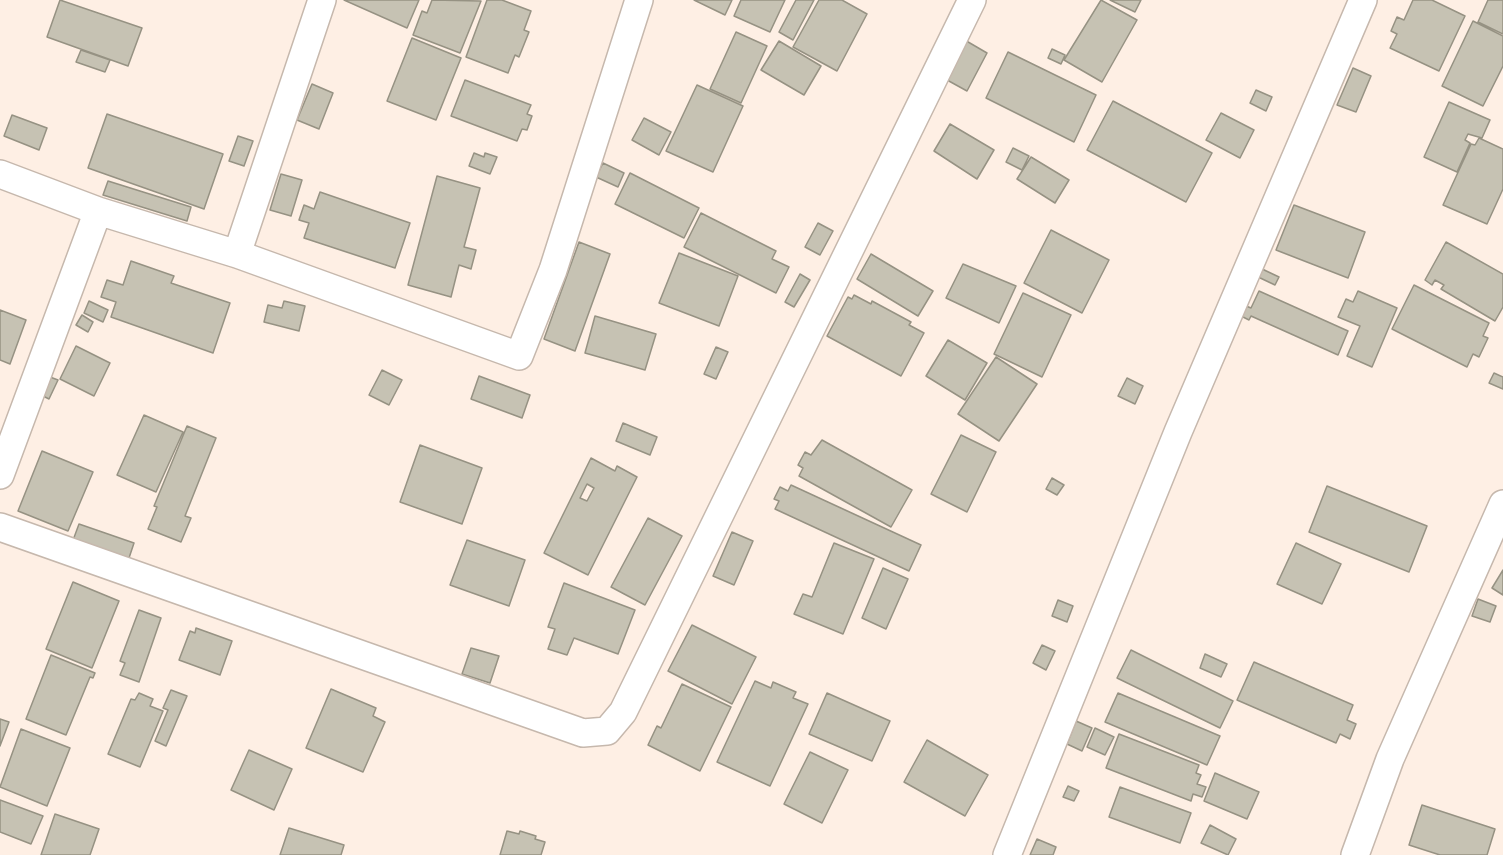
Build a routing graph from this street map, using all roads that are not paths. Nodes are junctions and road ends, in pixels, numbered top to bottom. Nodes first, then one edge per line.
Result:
1 (322, 0) edge
2 (639, 0) edge
3 (972, 0) edge
4 (1363, 0) edge
5 (0, 174) edge
6 (98, 210) junction
7 (237, 254) junction
8 (0, 475) edge
9 (1503, 504) edge
10 (0, 527) edge
11 (1007, 855) edge
12 (1355, 855) edge

1 - 7 street
2 - 7 street
3 - 10 street
4 - 11 street
5 - 6 street
6 - 7 street
6 - 8 street
9 - 12 street

